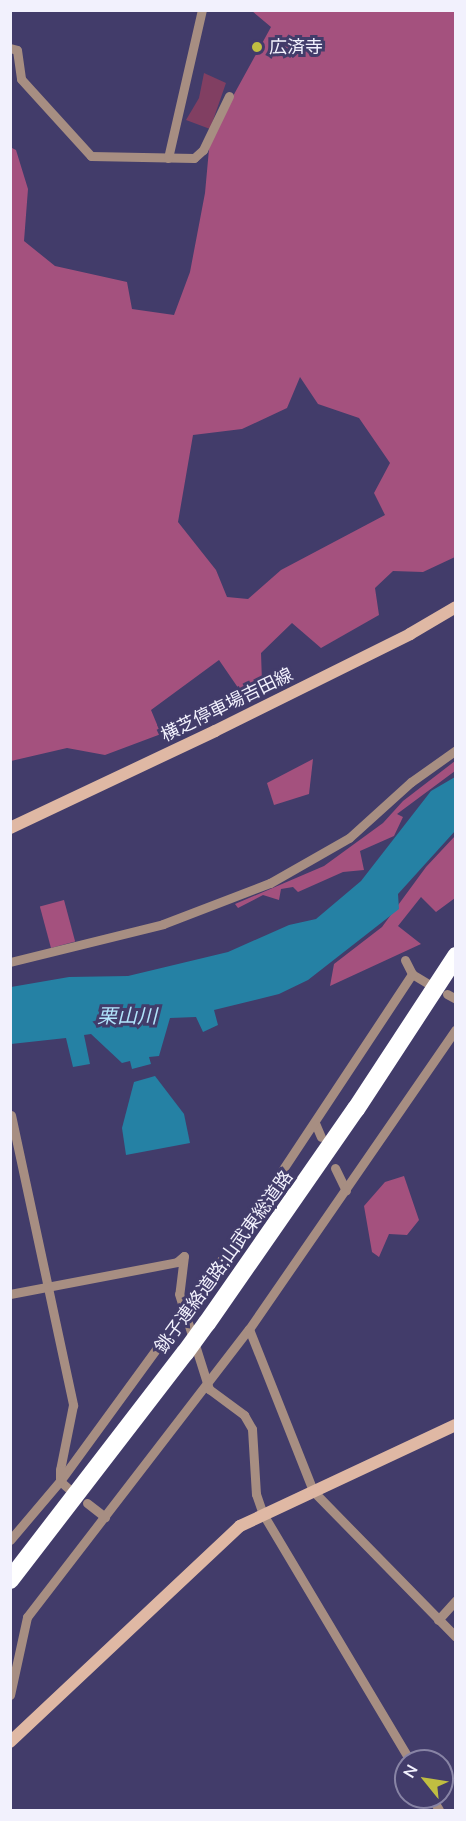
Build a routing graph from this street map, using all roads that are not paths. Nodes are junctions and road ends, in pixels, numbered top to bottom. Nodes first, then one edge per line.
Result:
1 (202, 10) edge
2 (10, 48) edge
3 (229, 96) dead end
4 (168, 158) junction
5 (456, 607) edge
6 (456, 750) edge
7 (10, 828) edge
8 (456, 956) edge
9 (405, 960) dead end
10 (10, 962) edge
11 (412, 974) junction
12 (427, 983) dead end
13 (456, 1029) edge
14 (11, 1115) edge
15 (315, 1123) junction
16 (321, 1137) dead end
17 (335, 1168) dead end
18 (346, 1191) junction
19 (48, 1287) junction
20 (10, 1294) edge
21 (186, 1309) junction
22 (249, 1329) junction
23 (207, 1383) junction
24 (456, 1425) edge
25 (60, 1481) junction
26 (69, 1489) dead end
27 (314, 1491) junction
28 (87, 1503) dead end
29 (263, 1514) junction
30 (105, 1517) junction
31 (10, 1539) edge
32 (10, 1580) edge
33 (456, 1600) edge
34 (438, 1620) junction
35 (456, 1637) edge
36 (10, 1695) edge
37 (10, 1742) edge
38 (403, 1749) edge

1 - 4 street
2 - 4 street
3 - 4 street
5 - 7 street, 横芝停車場吉田線
6 - 10 street
8 - 32 highway, 銚子連絡道路;山武東総道路, bridge
9 - 11 street
11 - 12 street
11 - 15 street
13 - 18 street
14 - 19 street
15 - 16 street
15 - 21 street
17 - 18 street
18 - 22 street
19 - 20 street
19 - 21 street
19 - 25 street
21 - 23 street
21 - 25 street
22 - 23 street
22 - 27 street
23 - 29 street
23 - 30 street
24 - 27 street
25 - 26 street
25 - 31 street
27 - 29 street
27 - 34 street
28 - 30 street
29 - 37 street
29 - 38 street
30 - 36 street
33 - 34 street
34 - 35 street

